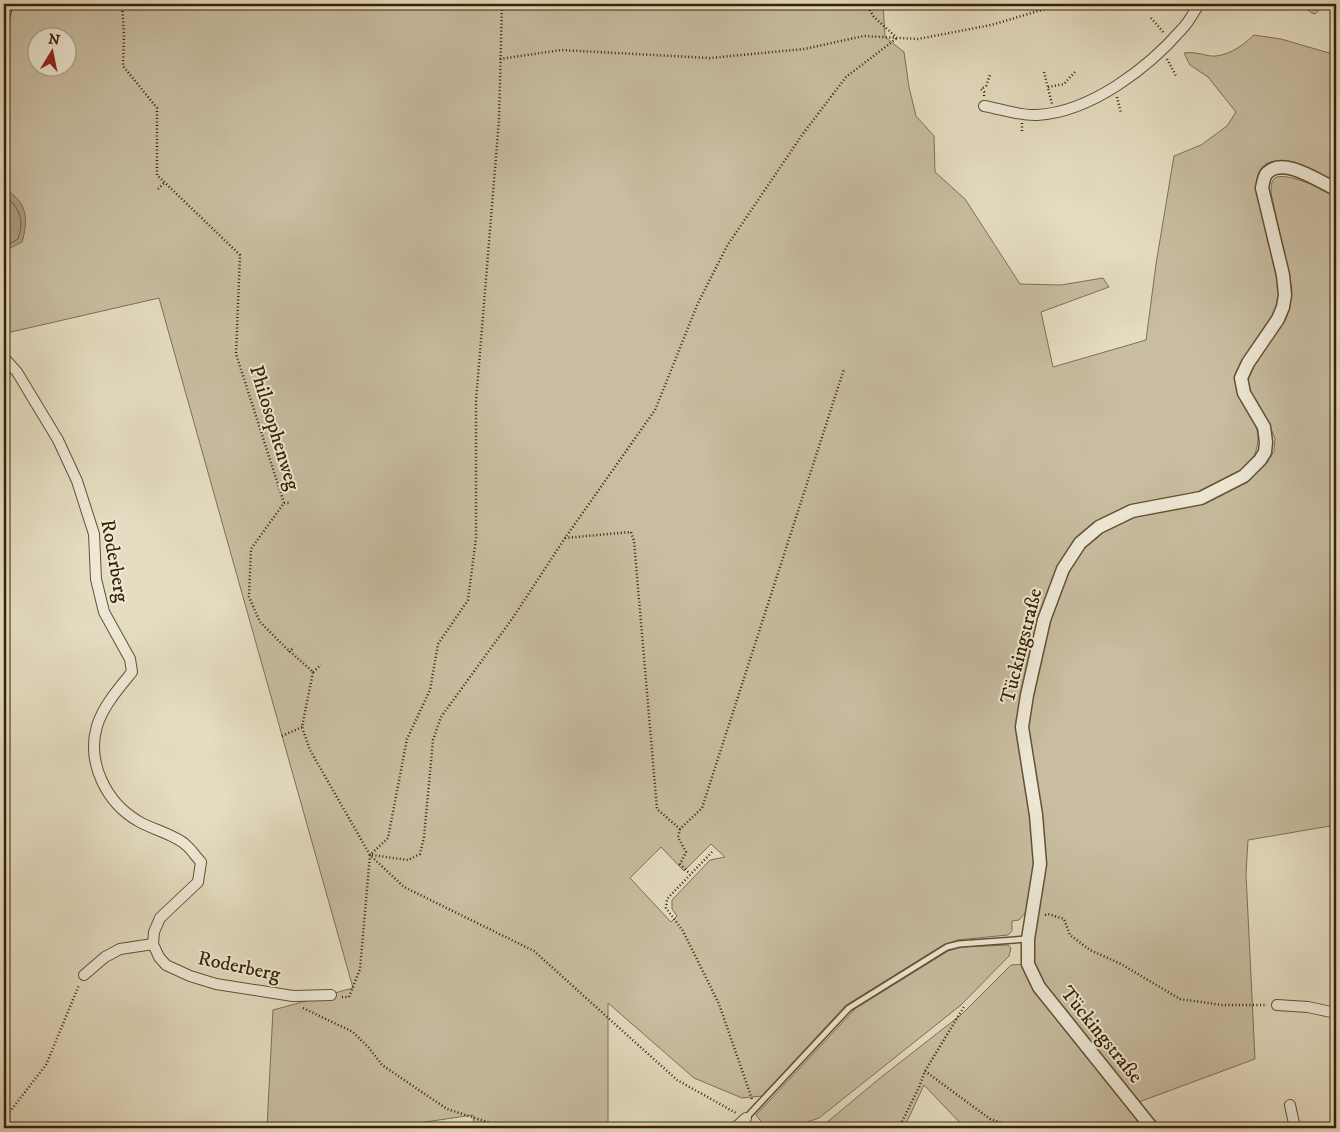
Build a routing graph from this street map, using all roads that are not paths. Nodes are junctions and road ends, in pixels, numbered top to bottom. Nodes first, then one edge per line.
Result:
1 (8, 4) edge
2 (1199, 4) edge
3 (4, 18) edge
4 (984, 106) dead end
5 (1336, 189) edge
6 (4, 360) edge
7 (1028, 939) junction
8 (153, 944) junction
9 (84, 975) road end
10 (331, 996) road end
11 (1277, 1005) road end
12 (1336, 1013) edge
13 (1290, 1105) dead end
14 (746, 1118) joint
15 (735, 1128) edge
16 (1152, 1128) edge
17 (1294, 1128) edge

1 - 3 street
2 - 4 street
5 - 7 street, Tückingstraße
6 - 8 street, Roderberg
7 - 14 lane
7 - 16 street, Tückingstraße
8 - 9 street
8 - 10 street, Roderberg
11 - 12 street
13 - 17 street
14 - 15 street

